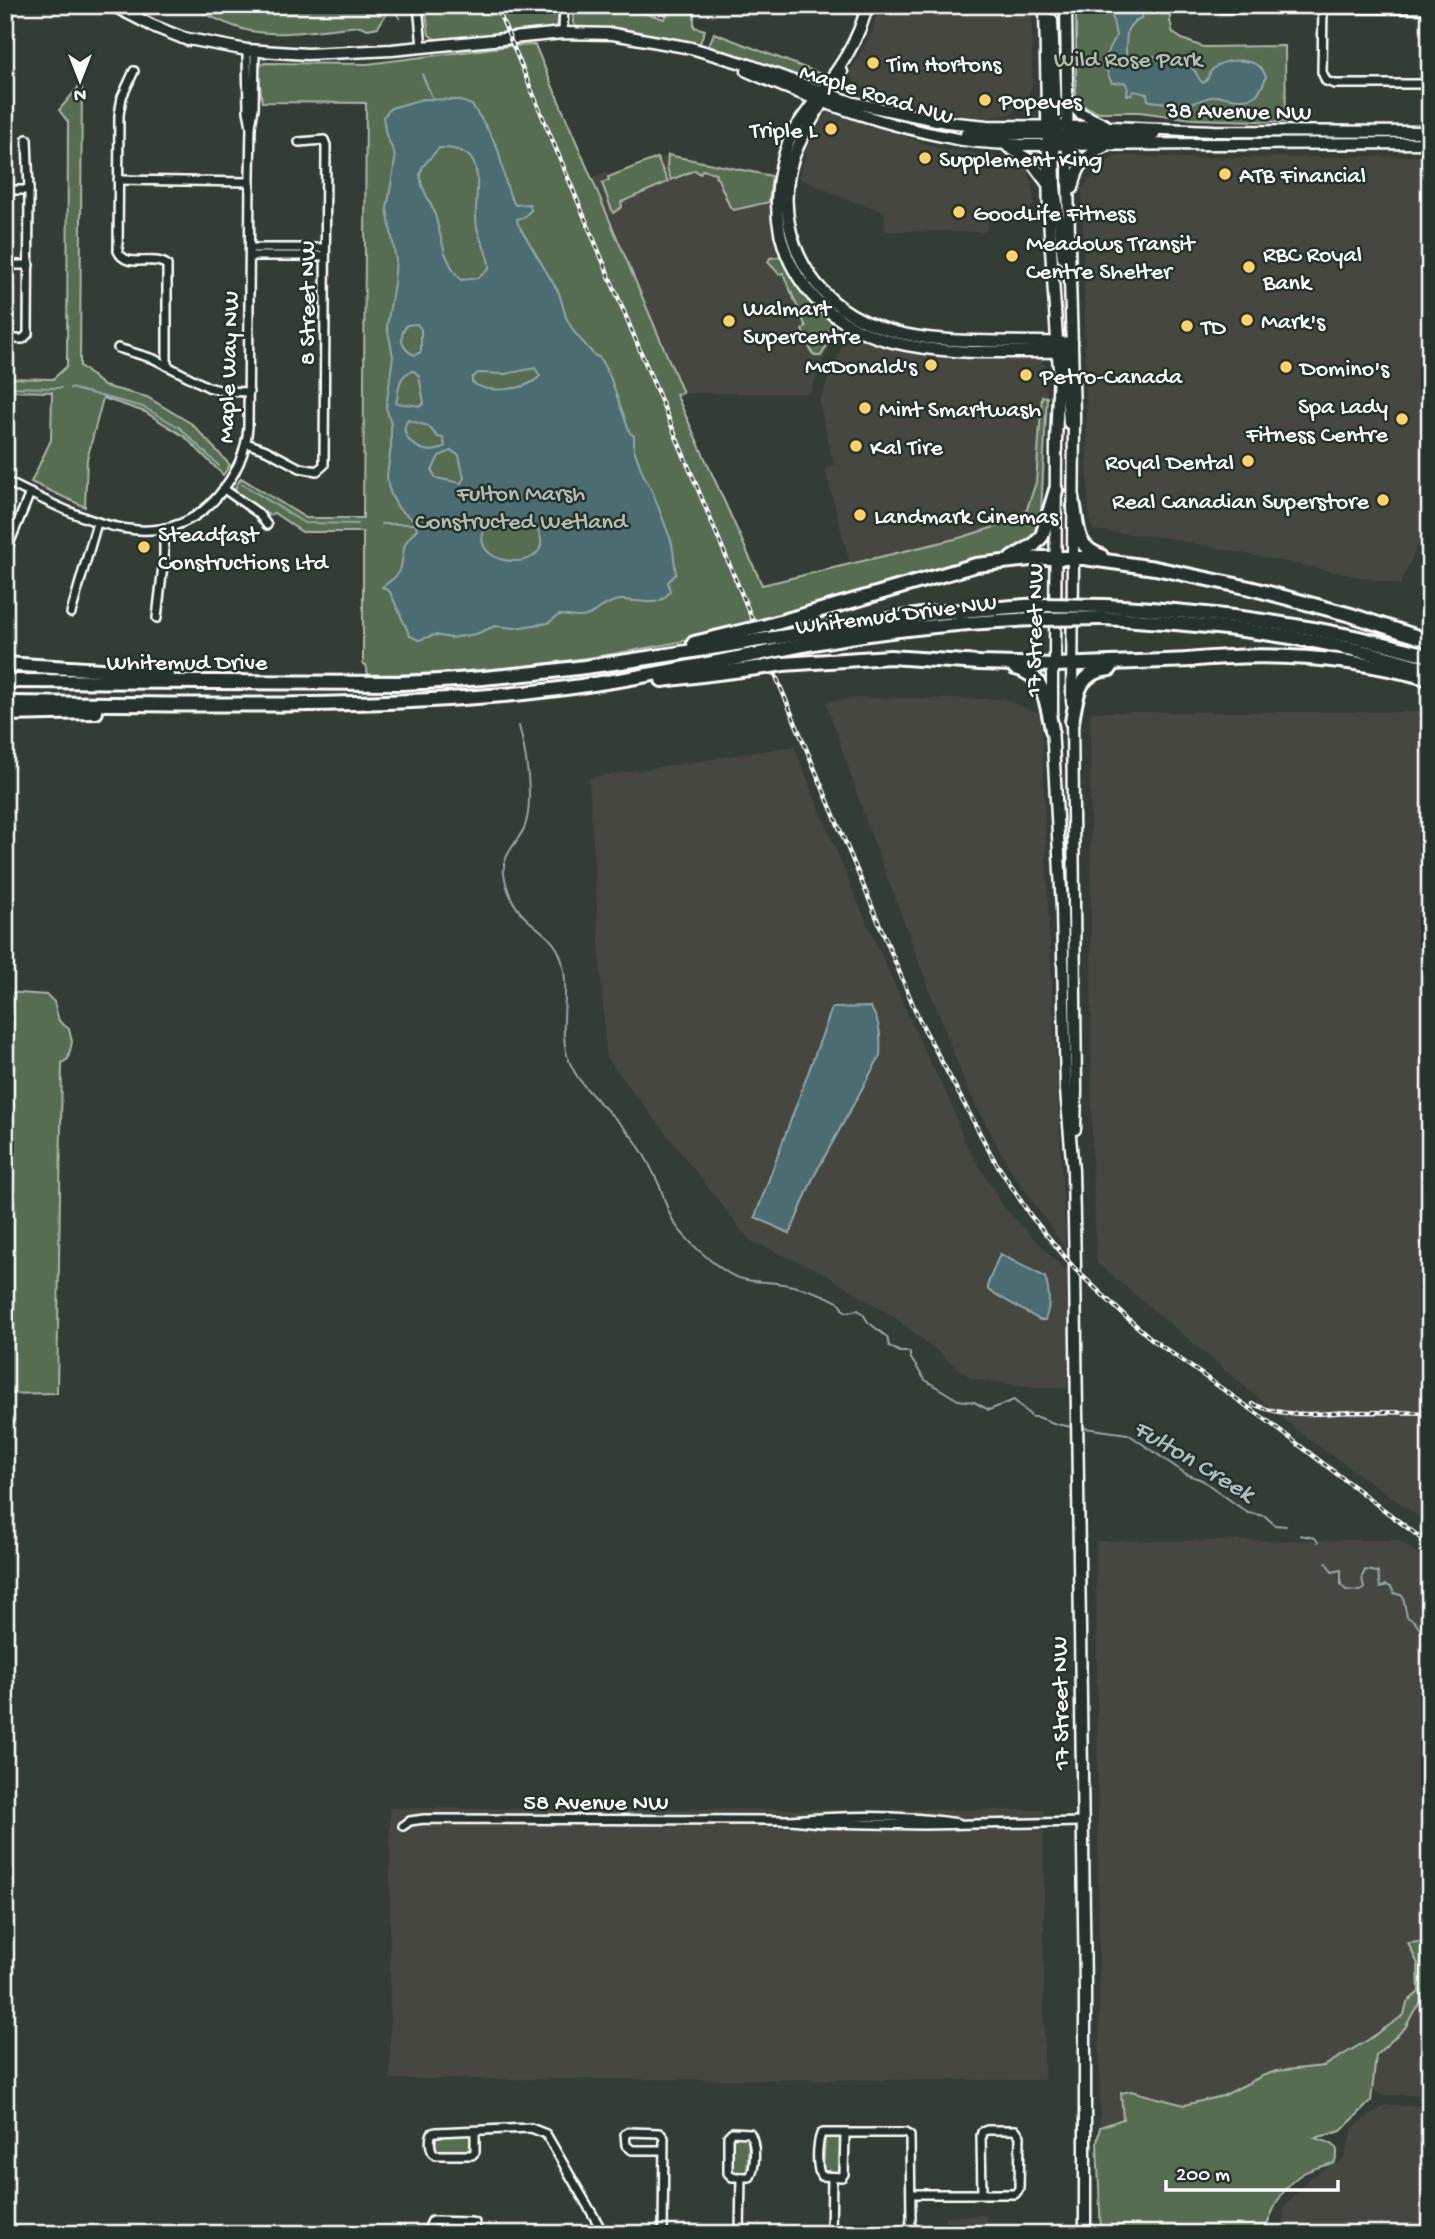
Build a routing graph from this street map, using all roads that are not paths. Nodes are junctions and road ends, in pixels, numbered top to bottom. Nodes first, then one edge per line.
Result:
1 (112, 5) edge
2 (418, 5) edge
3 (564, 5) edge
4 (870, 5) edge
5 (1047, 5) edge
6 (1066, 5) edge
7 (1213, 5) edge
8 (1323, 7) edge
9 (1396, 7) edge
10 (1430, 9) edge
11 (563, 33) junction
12 (422, 47) junction
13 (251, 54) junction
14 (134, 71) dead end
15 (1430, 84) edge
16 (822, 96) junction
17 (1067, 99) junction
18 (1109, 127) junction
19 (913, 129) junction
20 (1214, 131) junction
21 (1430, 132) edge
22 (1057, 136) junction
23 (27, 139) dead end
24 (299, 142) dead end
25 (1430, 143) edge
26 (1001, 144) junction
27 (1115, 144) junction
28 (118, 180) junction
29 (250, 182) junction
30 (1048, 186) junction
31 (5, 190) edge
32 (29, 190) junction
33 (1069, 208) junction
34 (250, 252) junction
35 (325, 252) junction
36 (5, 265) edge
37 (29, 265) junction
38 (1071, 307) junction
39 (5, 340) edge
40 (118, 348) dead end
41 (1065, 348) junction
42 (167, 366) junction
43 (249, 392) junction
44 (246, 443) junction
45 (5, 481) edge
46 (224, 489) junction
47 (1056, 490) junction
48 (30, 493) junction
49 (1074, 506) junction
50 (97, 523) junction
51 (267, 525) dead end
52 (164, 528) junction
53 (5, 554) edge
54 (1073, 557) junction
55 (1056, 558) junction
56 (1009, 560) junction
57 (1115, 561) junction
58 (1103, 612) junction
59 (71, 613) dead end
60 (157, 618) dead end
61 (1430, 641) edge
62 (753, 642) junction
63 (1430, 656) edge
64 (1192, 660) junction
65 (980, 663) junction
66 (5, 664) edge
67 (1055, 665) junction
68 (1072, 665) junction
69 (1430, 670) edge
70 (1430, 679) edge
71 (5, 681) edge
72 (346, 682) junction
73 (369, 683) joint
74 (568, 688) junction
75 (368, 702) joint
76 (5, 703) edge
77 (281, 705) junction
78 (5, 714) edge
79 (1072, 722) junction
80 (1052, 730) junction
81 (1073, 1171) junction
82 (1082, 1822) junction
83 (403, 1826) dead end
84 (475, 2132) junction
85 (845, 2133) junction
86 (663, 2150) junction
87 (832, 2176) junction
88 (741, 2177) junction
89 (911, 2194) junction
90 (982, 2194) junction
91 (429, 2234) edge
92 (476, 2234) edge
93 (604, 2234) edge
94 (663, 2234) edge
95 (740, 2234) edge
96 (831, 2234) edge
97 (909, 2234) edge
98 (1085, 2234) edge

1 - 13 main road, Maple Road NW
2 - 12 street
3 - 11 street
4 - 16 main road
5 - 22 main road
6 - 17 main road, 17 Street NW
7 - 8 street
8 - 9 street
8 - 15 street
9 - 10 street
11 - 12 main road, Maple Road NW
11 - 16 main road, Maple Road NW
12 - 13 main road, Maple Road NW
13 - 29 street, Maple Way NW
14 - 28 street
16 - 19 main road, Maple Road NW
16 - 22 main road, Maple Road NW
16 - 41 main road
17 - 18 main road
17 - 22 main road, 17 Street NW
18 - 20 main road, 38 Avenue NW
18 - 22 main road, 38 Avenue NW
19 - 22 main road
19 - 26 main road, Maple Road NW
20 - 21 main road, 38 Avenue NW
20 - 22 main road
22 - 26 main road, Maple Road NW
22 - 27 main road, 38 Avenue NW
22 - 30 main road, 17 Street NW
22 - 33 main road, 17 Street NW
22 - 38 main road
23 - 32 street
24 - 35 street, 8 Street NW
25 - 27 main road, 38 Avenue NW
26 - 30 main road
27 - 33 main road
28 - 29 street
28 - 42 street
29 - 34 street, Maple Way NW
30 - 41 main road, 17 Street NW
31 - 32 street
32 - 37 street
33 - 38 main road, 17 Street NW
34 - 35 street
34 - 43 street, Maple Way NW
35 - 44 street, 8 Street NW
36 - 37 street
37 - 39 street
38 - 41 main road, 17 Street NW
40 - 42 street
41 - 47 main road, 17 Street NW
41 - 49 main road, 17 Street NW
42 - 43 street
43 - 44 street, Maple Way NW
44 - 46 street, Maple Way NW
45 - 48 street, Maple Way NW
46 - 51 street
46 - 52 street, Maple Way NW
47 - 55 main road, 17 Street NW
47 - 56 highway
48 - 50 street, Maple Way NW
48 - 53 street
49 - 54 main road, 17 Street NW
49 - 57 highway
50 - 52 street, Maple Way NW
50 - 59 street
52 - 60 street
54 - 55 highway
54 - 57 highway
54 - 68 main road, 17 Street NW
55 - 56 highway
55 - 67 main road, 17 Street NW
56 - 62 highway, bridge
57 - 61 highway
58 - 62 highway, Whitemud Drive NW, bridge
58 - 63 highway, Whitemud Drive NW
58 - 69 highway, Whitemud Drive NW
62 - 73 highway, Whitemud Drive NW
62 - 74 highway, Whitemud Drive NW
64 - 68 highway
64 - 70 highway
64 - 79 highway
65 - 67 highway
65 - 74 highway, bridge
65 - 80 highway
66 - 72 highway
67 - 68 highway
67 - 80 main road, 17 Street NW
68 - 79 main road, 17 Street NW
71 - 72 highway, Whitemud Drive
72 - 73 highway, Whitemud Drive
74 - 75 highway, Whitemud Drive NW
75 - 77 highway, Whitemud Drive
76 - 77 highway, Whitemud Drive
77 - 78 highway
79 - 81 main road, 17 Street NW
80 - 81 main road, 17 Street NW
81 - 82 main road, 17 Street NW
82 - 83 street, 58 Avenue NW
82 - 98 main road, 17 Street NW
84 - 84 street
84 - 93 street
85 - 87 street
85 - 87 street
85 - 89 street
86 - 86 street
86 - 94 street
87 - 96 street
88 - 88 street
88 - 95 street
89 - 90 street
89 - 97 street
90 - 90 street
91 - 92 street

